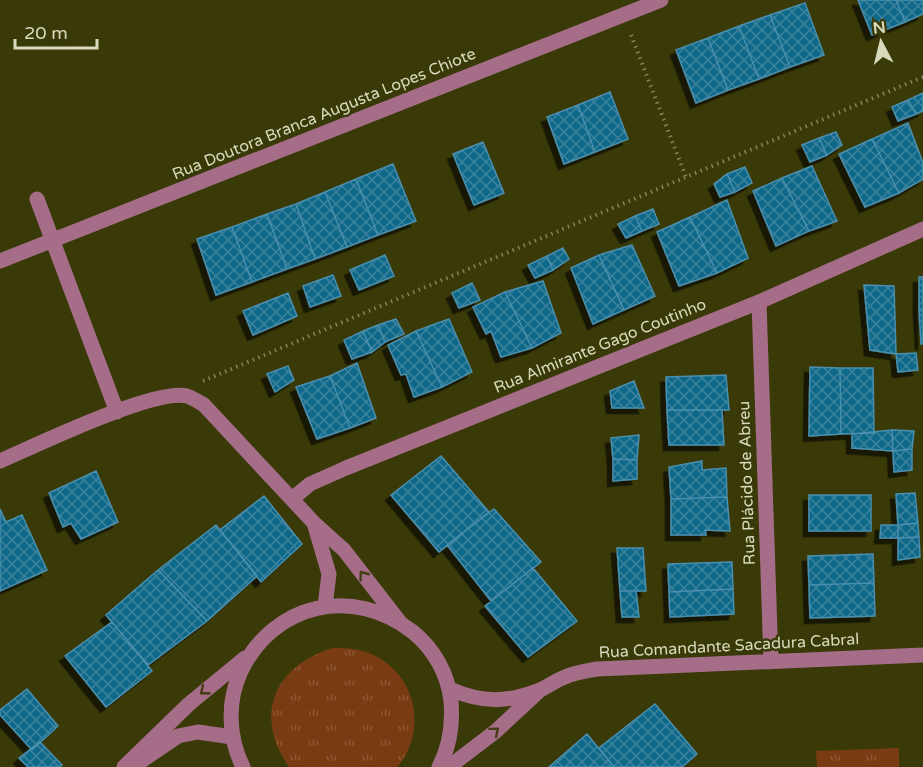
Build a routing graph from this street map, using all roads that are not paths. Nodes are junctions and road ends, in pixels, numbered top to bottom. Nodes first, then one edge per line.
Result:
1 (661, 0) edge
2 (37, 199) dead end
3 (923, 229) edge
4 (54, 241) junction
5 (0, 261) edge
6 (759, 302) junction
7 (117, 412) junction
8 (0, 461) edge
9 (292, 499) junction
10 (314, 523) junction
11 (325, 606) junction
12 (399, 621) junction
13 (249, 654) junction
14 (923, 655) edge
15 (771, 662) junction
16 (450, 689) junction
17 (540, 690) junction
18 (232, 737) junction
19 (124, 767) edge
20 (132, 767) edge
21 (243, 767) edge
22 (439, 767) edge
23 (449, 767) edge

1 - 4 street, Rua Doutora Branca Augusta Lopes Chiote
2 - 4 street
3 - 6 street, Rua Almirante Gago Coutinho
4 - 5 street, Rua Doutora Branca Augusta Lopes Chiote
4 - 7 street
6 - 9 street, Rua Almirante Gago Coutinho
6 - 15 street, Rua Plácido de Abreu
7 - 8 street
7 - 9 street
9 - 10 street
10 - 11 street
12 -> 10 street
11 - 12 street
11 - 13 street
12 - 16 street
13 - 18 street
13 -> 19 street
14 - 15 street, Rua Comandante Sacadura Cabral
15 - 17 street, Rua Comandante Sacadura Cabral
16 - 17 street, Rua Comandante Sacadura Cabral
16 - 22 street
23 -> 17 street, Rua Comandante Sacadura Cabral
18 - 20 street
18 - 21 street

